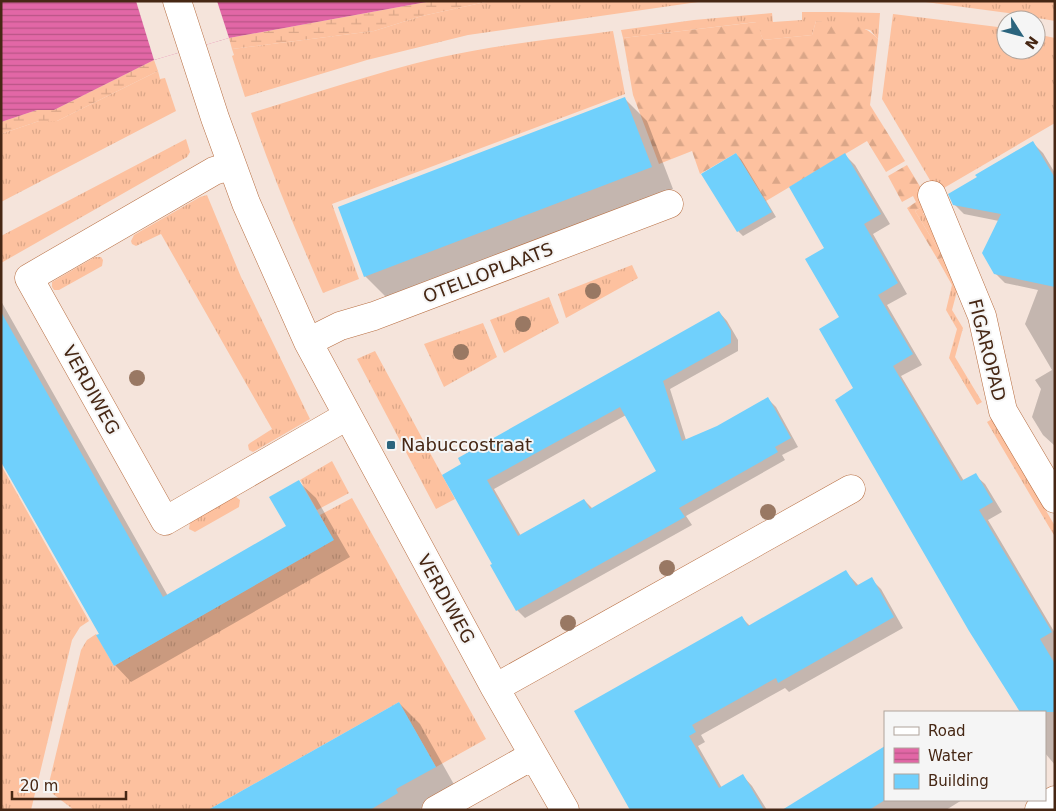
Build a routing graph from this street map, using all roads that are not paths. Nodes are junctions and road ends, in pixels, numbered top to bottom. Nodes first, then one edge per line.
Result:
1 (177, 1) edge
2 (232, 165) junction
3 (932, 195) dead end
4 (669, 204) dead end
5 (308, 342) junction
6 (347, 416) junction
7 (851, 489) dead end
8 (1055, 499) edge
9 (495, 688) junction
10 (532, 756) junction
11 (1055, 800) edge
12 (436, 810) edge
13 (565, 810) edge
14 (1039, 810) edge

1 - 2 street, VERDIWEG
2 - 5 street, VERDIWEG
2 - 6 street, VERDIWEG
3 - 8 street, FIGAROPAD
4 - 5 street, OTELLOPLAATS
5 - 6 street, VERDIWEG
6 - 9 street, VERDIWEG
7 - 9 street
9 - 10 street, VERDIWEG
10 - 12 street
10 - 13 street, VERDIWEG
11 - 14 street

